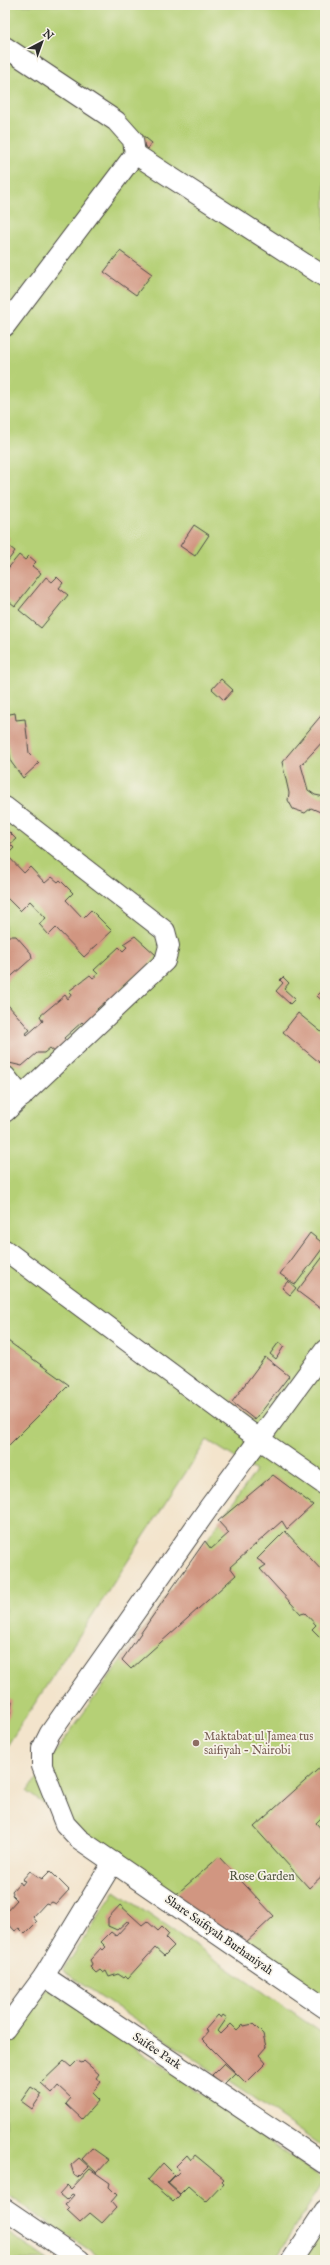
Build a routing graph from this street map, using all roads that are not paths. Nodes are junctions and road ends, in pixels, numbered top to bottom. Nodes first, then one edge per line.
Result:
1 (5, 47) edge
2 (135, 154) junction
3 (325, 277) edge
4 (5, 326) edge
5 (5, 807) edge
6 (5, 1076) edge
7 (22, 1097) junction
8 (5, 1112) edge
9 (5, 1250) edge
10 (325, 1350) edge
11 (259, 1439) junction
12 (325, 1485) edge
13 (114, 1862) junction
14 (44, 1976) junction
15 (325, 2008) edge
16 (5, 2029) edge
17 (325, 2164) edge
18 (5, 2209) edge
19 (325, 2210) edge
20 (80, 2260) edge
21 (292, 2260) edge

1 - 2 street
2 - 3 street
2 - 4 street
5 - 7 street
6 - 7 street
7 - 8 street
9 - 11 street
10 - 11 street, Share Saifiyah Burhaniyah
11 - 12 street
11 - 13 street, Share Saifiyah Burhaniyah
13 - 14 street
13 - 15 street, Share Saifiyah Burhaniyah
14 - 16 street
14 - 17 street, Saifee Park
18 - 20 street
19 - 21 street

